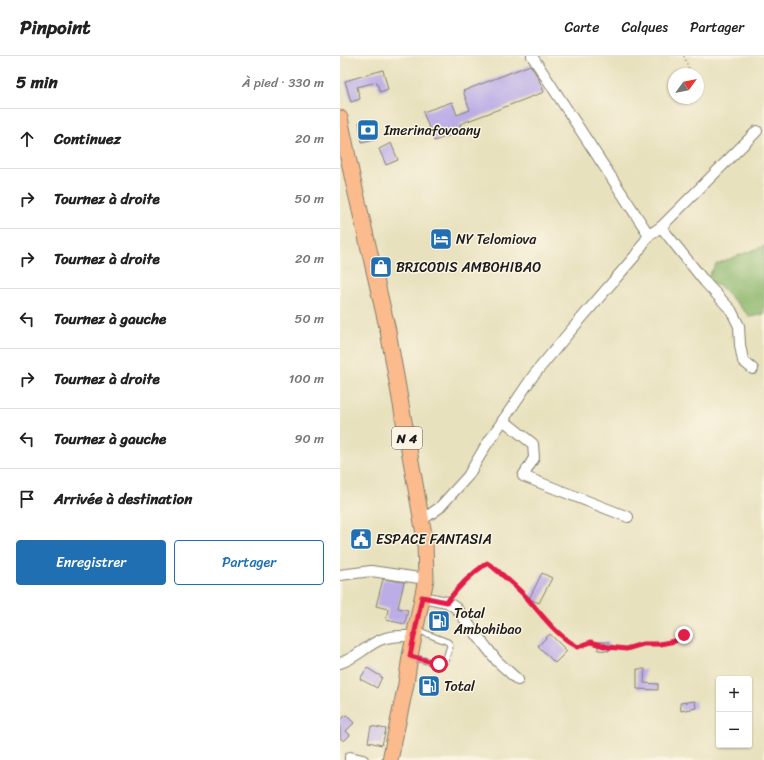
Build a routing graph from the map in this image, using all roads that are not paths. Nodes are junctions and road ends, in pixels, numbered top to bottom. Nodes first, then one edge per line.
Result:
1 (532, 56) edge
2 (340, 118) edge
3 (757, 131) dead end
4 (661, 227) junction
5 (649, 235) junction
6 (753, 369) dead end
7 (503, 420) junction
8 (628, 517) dead end
9 (422, 520) junction
10 (340, 575) edge
11 (426, 579) junction
12 (422, 597) junction
13 (415, 633) junction
14 (410, 656) junction
15 (340, 663) edge
16 (518, 680) dead end
17 (350, 760) edge
18 (363, 760) edge
19 (390, 760) edge

1 - 5 street
2 - 9 main road, N 4
3 - 4 street
4 - 5 street
4 - 6 street
5 - 7 street
7 - 8 street
7 - 9 street
9 - 11 main road, N 4
10 - 11 street
11 - 12 main road, N 4
12 - 13 main road, N 4
12 - 16 street
13 - 14 main road, N 4
13 - 14 lane
13 - 15 street
14 - 19 main road, N 4
17 - 18 street

